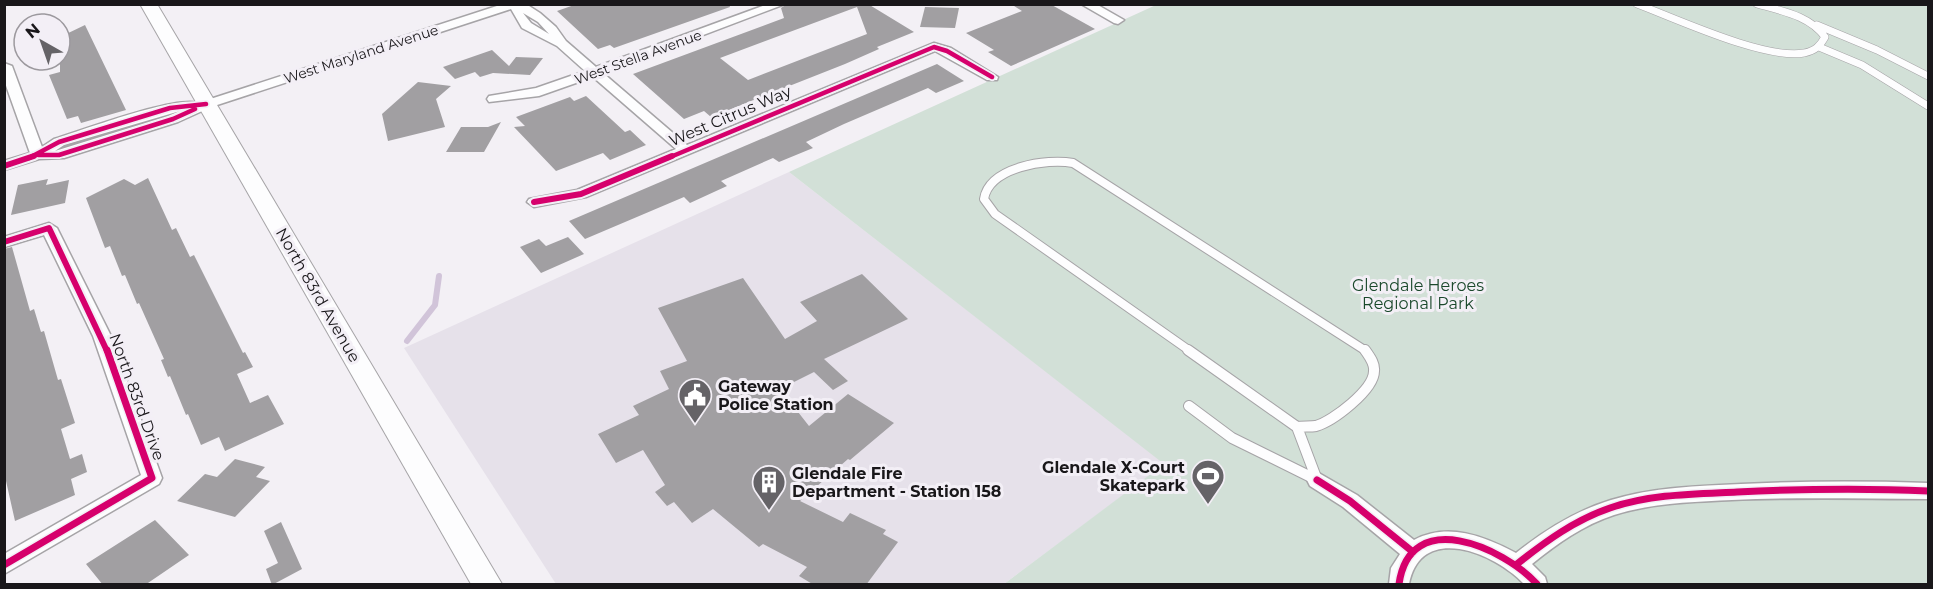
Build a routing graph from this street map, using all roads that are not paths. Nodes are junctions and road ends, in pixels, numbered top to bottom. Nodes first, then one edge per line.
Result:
1 (148, 4) edge
2 (780, 4) edge
3 (1086, 4) edge
4 (1637, 4) edge
5 (1756, 4) edge
6 (515, 5) edge
7 (1118, 20) dead end
8 (1808, 22) junction
9 (1819, 47) junction
10 (6, 66) dead end
11 (596, 72) junction
12 (1929, 76) edge
13 (992, 77) dead end
14 (494, 99) dead end
15 (206, 104) junction
16 (1929, 106) edge
17 (686, 150) junction
18 (38, 155) junction
19 (4, 166) edge
20 (534, 202) dead end
21 (4, 242) edge
22 (1189, 406) dead end
23 (1297, 427) junction
24 (1317, 480) junction
25 (1929, 491) edge
26 (1413, 552) junction
27 (1517, 564) junction
28 (4, 565) edge
29 (488, 585) edge
30 (1399, 585) edge
31 (1537, 585) edge

1 - 15 main road, North 83rd Avenue
2 - 11 street, West Stella Avenue
3 - 7 street
4 - 9 lane
5 - 8 lane
6 - 11 street
6 - 15 street, West Maryland Avenue
8 - 9 lane
8 - 12 lane
9 - 16 lane
10 - 18 street
11 - 14 street, West Stella Avenue
11 - 17 street
13 - 17 street, West Citrus Way
15 - 18 street, West Maryland Avenue
15 - 29 main road, North 83rd Avenue
17 - 20 street, West Citrus Way
18 - 19 street, West Maryland Avenue
21 - 28 street, North 83rd Drive
22 - 24 lane
23 - 23 lane
23 - 24 lane
24 - 26 street
25 - 27 street
26 - 27 street
26 - 30 street
27 - 31 street

